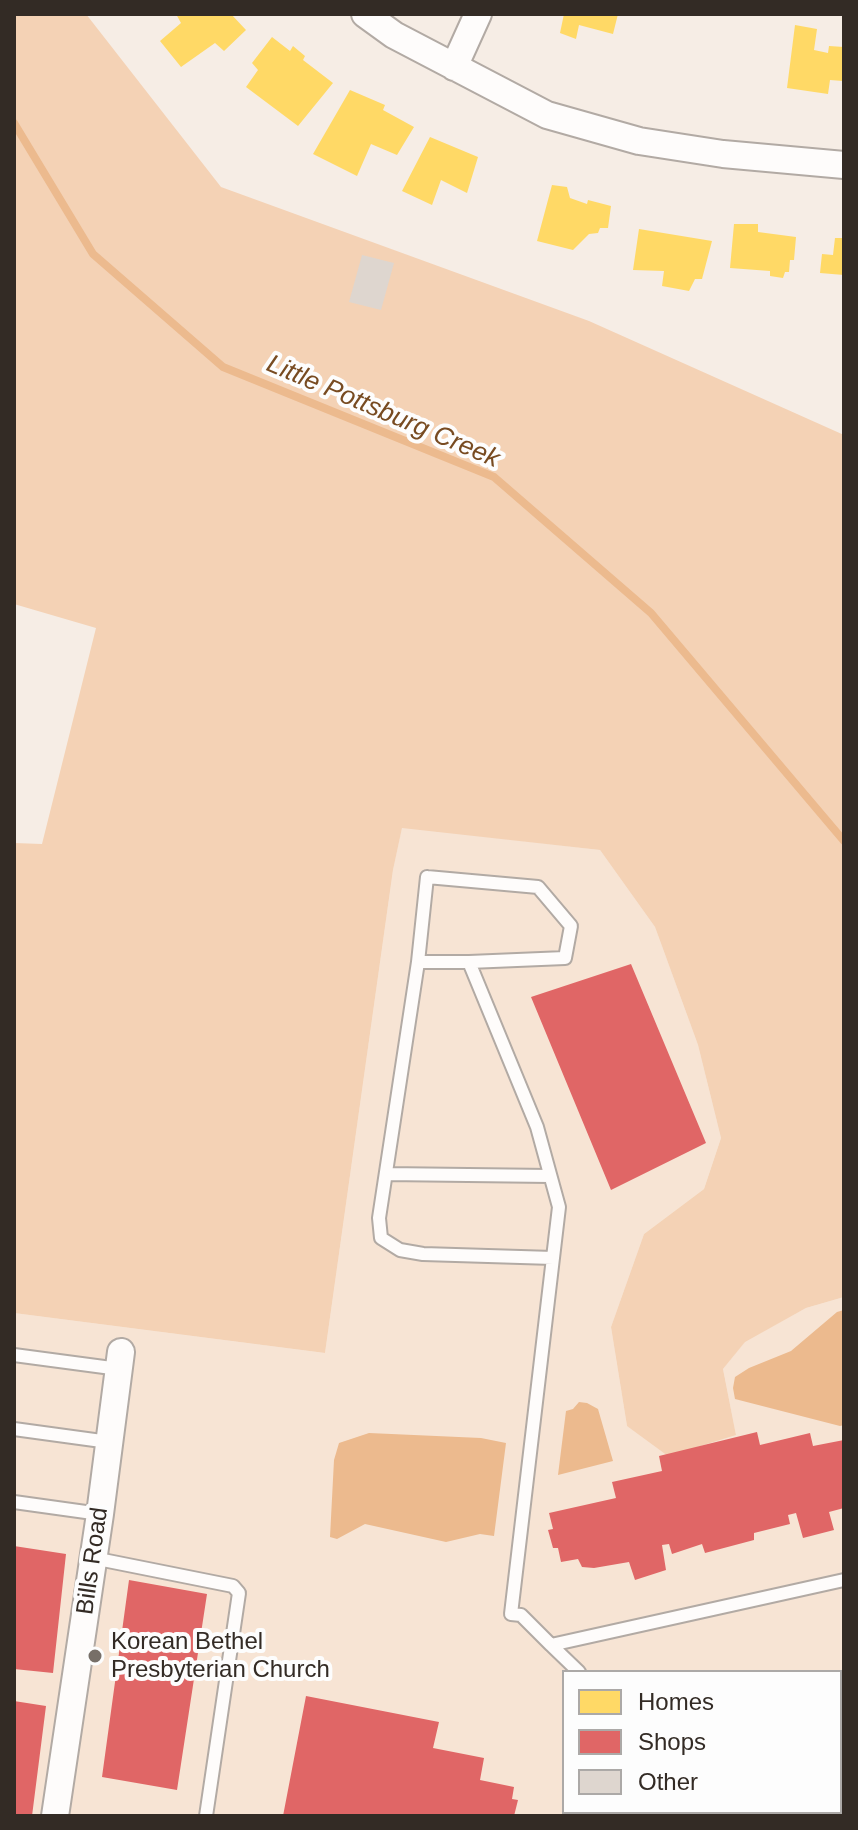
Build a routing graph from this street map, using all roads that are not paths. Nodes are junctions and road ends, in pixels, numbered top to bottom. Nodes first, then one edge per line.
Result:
1 (365, 14) edge
2 (478, 14) edge
3 (454, 67) junction
4 (844, 165) edge
5 (418, 962) junction
6 (469, 962) junction
7 (386, 1174) junction
8 (550, 1176) junction
9 (553, 1258) junction
10 (14, 1355) edge
11 (120, 1361) joint
12 (14, 1429) edge
13 (109, 1442) junction
14 (14, 1502) edge
15 (100, 1514) junction
16 (93, 1558) junction
17 (844, 1580) edge
18 (551, 1645) junction
19 (577, 1670) edge
20 (55, 1816) edge
21 (206, 1816) edge

1 - 3 street
2 - 3 street
3 - 4 street
5 - 6 lane
5 - 6 lane
5 - 7 lane
6 - 8 lane
7 - 8 lane
7 - 9 lane
8 - 9 lane
9 - 18 lane
10 - 11 lane
11 - 13 street, Bills Road
12 - 13 lane
13 - 15 street, Bills Road
14 - 15 lane
15 - 16 street, Bills Road
16 - 20 street, Bills Road
16 - 21 lane
17 - 18 lane
18 - 19 lane

